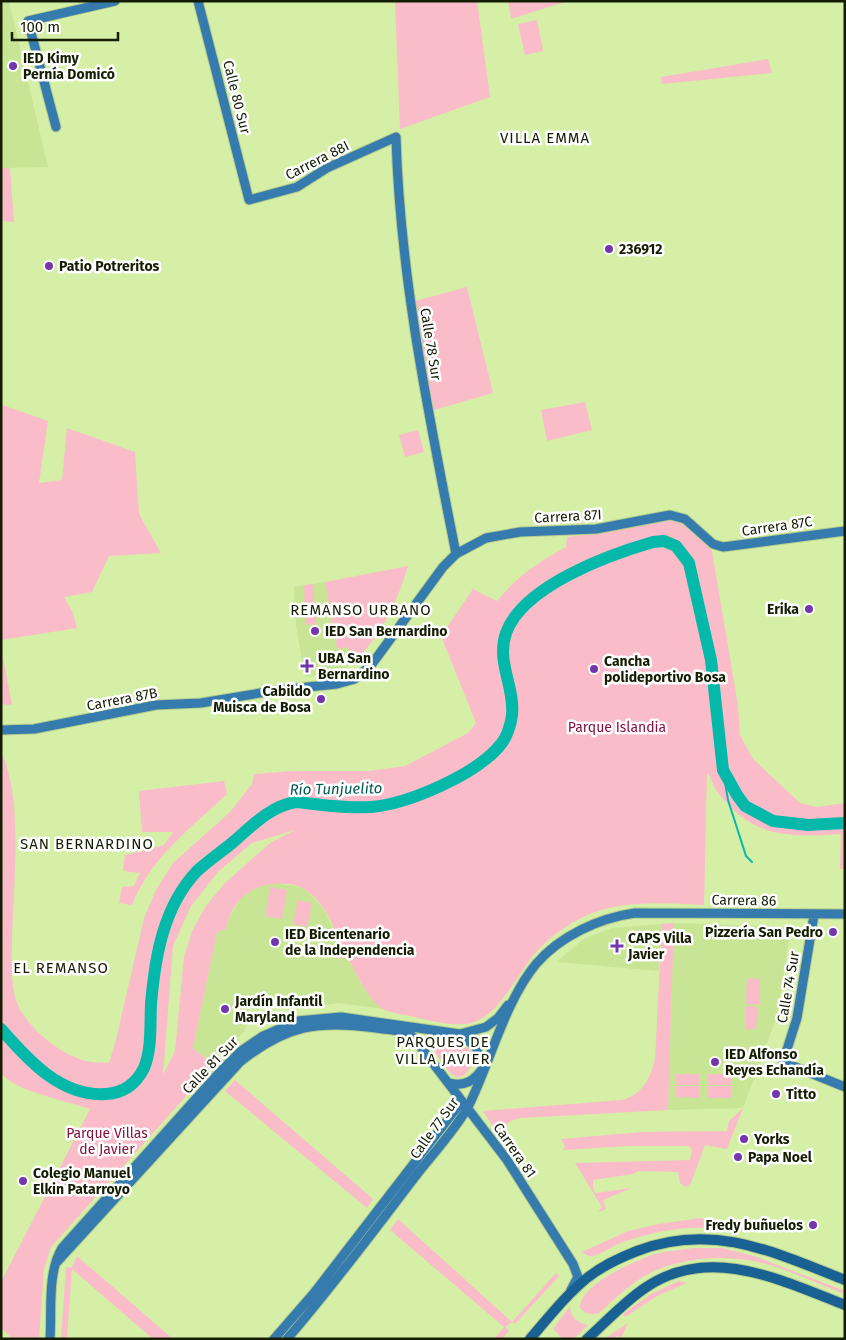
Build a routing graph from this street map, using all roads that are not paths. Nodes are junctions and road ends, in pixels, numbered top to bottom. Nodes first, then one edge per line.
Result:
1 (115, 1) edge
2 (198, 1) edge
3 (56, 127) dead end
4 (396, 137) joint
5 (249, 200) joint
6 (845, 531) edge
7 (713, 544) joint
8 (456, 554) junction
9 (1, 730) edge
10 (644, 913) joint
11 (845, 914) edge
12 (814, 915) junction
13 (520, 986) junction
14 (401, 1032) joint
15 (460, 1034) junction
16 (483, 1068) junction
17 (448, 1083) junction
18 (845, 1087) edge
19 (465, 1104) junction
20 (56, 1263) junction
21 (845, 1280) edge
22 (566, 1297) junction
23 (845, 1305) edge
24 (50, 1339) edge
25 (274, 1339) edge
26 (286, 1339) edge
27 (530, 1339) edge
28 (587, 1339) edge

1 - 3 street
2 - 5 street, Calle 80 Sur
4 - 5 street, Carrera 88I
4 - 8 street, Calle 78 Sur
6 - 7 street, Carrera 87C
7 - 8 street, Carrera 87I
8 - 9 street, Carrera 87B
10 - 12 street, Carrera 86
10 - 13 street, Calle 77 Sur
11 - 12 street, Carrera 86
12 - 18 street, Calle 74 Sur
13 - 15 street, Calle 81 Sur
13 - 16 street, Calle 77 Sur
14 - 17 street, Carrera 81
14 - 20 street, Calle 81 Sur
15 - 16 street
15 - 20 street, Calle 81 Sur
16 - 17 street
16 - 19 street, Calle 77 Sur
17 - 19 street, Carrera 81
19 - 22 street, Carrera 81
19 - 25 street, Calle 77 Sur
19 - 26 street, Calle 77 Sur
20 - 24 street, Calle 81 Sur
21 - 22 main road
22 - 27 main road
23 - 28 main road

